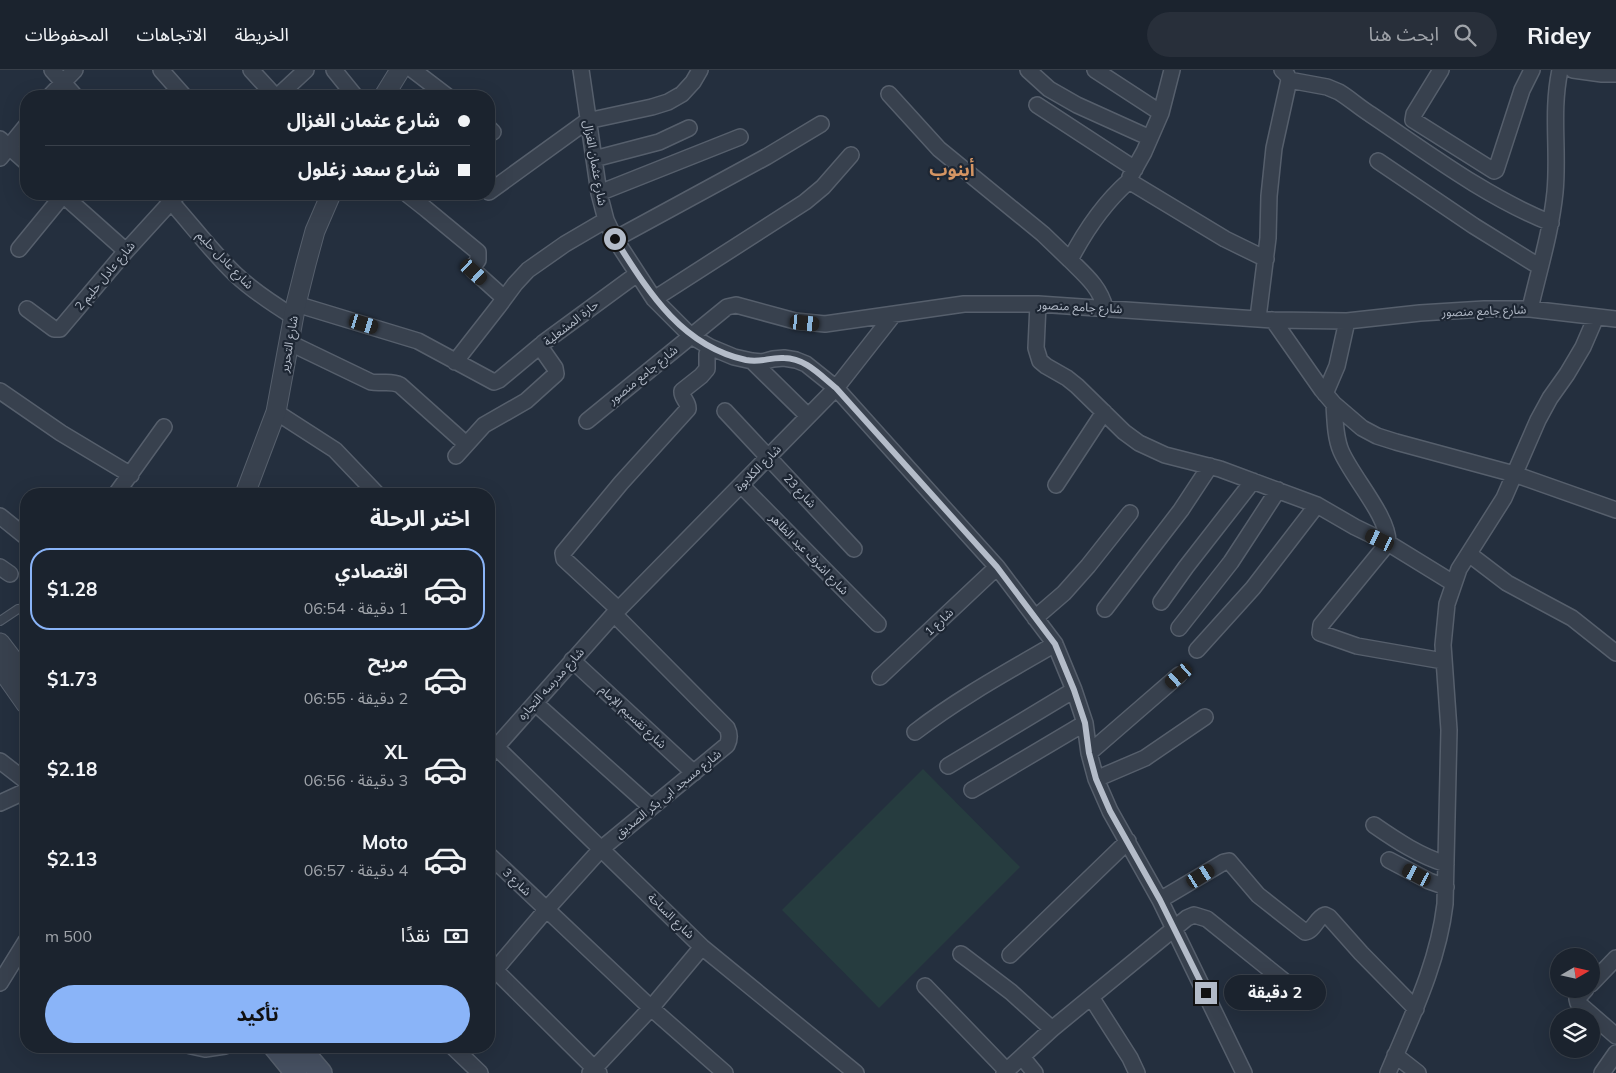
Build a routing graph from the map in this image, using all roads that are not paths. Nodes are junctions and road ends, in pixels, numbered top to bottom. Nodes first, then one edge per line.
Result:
1 (52, 70) edge
2 (75, 70) edge
3 (161, 70) edge
4 (251, 70) edge
5 (306, 70) edge
6 (334, 70) edge
7 (400, 70) edge
8 (413, 70) edge
9 (581, 70) edge
10 (700, 70) edge
11 (1028, 70) edge
12 (1095, 70) edge
13 (1172, 70) edge
14 (1441, 70) edge
15 (1532, 70) edge
16 (1560, 70) edge
17 (1573, 70) edge
18 (1616, 74) edge
19 (1285, 75) edge
20 (62, 82) junction
21 (55, 90) edge
22 (69, 90) edge
23 (179, 90) edge
24 (270, 90) edge
25 (283, 90) edge
26 (350, 90) edge
27 (388, 90) edge
28 (439, 90) edge
29 (889, 94) dead end
30 (1037, 105) dead end
31 (1161, 113) junction
32 (587, 121) junction
33 (821, 124) dead end
34 (689, 128) dead end
35 (20, 132) edge
36 (740, 136) dead end
37 (1150, 138) junction
38 (3, 148) edge
39 (850, 155) dead end
40 (20, 158) edge
41 (594, 159) junction
42 (1378, 160) dead end
43 (1132, 175) junction
44 (495, 187) edge
45 (599, 193) junction
46 (58, 200) edge
47 (70, 200) edge
48 (168, 200) edge
49 (174, 200) edge
50 (328, 200) edge
51 (414, 200) edge
52 (606, 220) junction
53 (1551, 223) junction
54 (615, 239) junction
55 (19, 249) dead end
56 (126, 251) junction
57 (1266, 259) junction
58 (1070, 260) junction
59 (1540, 267) junction
60 (637, 274) junction
61 (504, 298) junction
62 (654, 299) junction
63 (1038, 304) junction
64 (1105, 308) junction
65 (27, 309) dead end
66 (1530, 309) junction
67 (295, 311) junction
68 (894, 314) junction
69 (1596, 317) junction
70 (1258, 318) junction
71 (1616, 319) edge
72 (1273, 320) junction
73 (1347, 321) junction
74 (691, 336) junction
75 (290, 343) junction
76 (541, 346) junction
77 (710, 347) junction
78 (752, 361) junction
79 (455, 362) junction
80 (836, 388) junction
81 (0, 391) edge
82 (1329, 399) junction
83 (725, 411) dead end
84 (276, 412) junction
85 (1104, 412) junction
86 (808, 416) junction
87 (587, 421) dead end
88 (164, 427) dead end
89 (466, 444) junction
90 (456, 456) dead end
91 (768, 457) junction
92 (1210, 466) junction
93 (1514, 474) junction
94 (131, 475) junction
95 (1253, 481) junction
96 (741, 485) junction
97 (1056, 485) dead end
98 (121, 488) edge
99 (247, 488) edge
100 (371, 488) edge
101 (1278, 490) junction
102 (1317, 505) junction
103 (1616, 510) edge
104 (1130, 513) dead end
105 (0, 516) edge
106 (20, 532) edge
107 (1388, 543) junction
108 (854, 549) dead end
109 (1469, 554) junction
110 (997, 567) junction
111 (1453, 583) junction
112 (1161, 602) dead end
113 (20, 609) edge
114 (1104, 609) dead end
115 (616, 612) junction
116 (1035, 618) junction
117 (0, 622) edge
118 (878, 624) dead end
119 (1179, 628) dead end
120 (0, 643) edge
121 (1055, 644) junction
122 (1197, 650) dead end
123 (1616, 654) edge
124 (572, 660) junction
125 (1443, 661) junction
126 (0, 667) edge
127 (20, 670) edge
128 (1179, 676) dead end
129 (880, 678) dead end
130 (1074, 690) junction
131 (20, 695) edge
132 (535, 702) junction
133 (1205, 717) dead end
134 (1085, 723) junction
135 (915, 732) dead end
136 (495, 748) edge
137 (1089, 753) junction
138 (495, 754) edge
139 (0, 760) edge
140 (948, 766) dead end
141 (694, 773) junction
142 (20, 775) edge
143 (1096, 779) junction
144 (972, 790) dead end
145 (20, 793) edge
146 (2, 800) edge
147 (651, 807) junction
148 (1374, 825) dead end
149 (1128, 841) junction
150 (601, 849) junction
151 (1389, 860) dead end
152 (495, 861) edge
153 (1446, 864) junction
154 (1446, 887) junction
155 (1160, 900) junction
156 (546, 910) junction
157 (1174, 929) junction
158 (20, 947) edge
159 (702, 947) junction
160 (961, 954) dead end
161 (1010, 955) dead end
162 (1616, 958) edge
163 (4, 963) edge
164 (495, 966) edge
165 (495, 974) edge
166 (1600, 975) edge
167 (0, 983) edge
168 (925, 986) dead end
169 (1294, 989) dead end
170 (1091, 997) junction
171 (1579, 998) edge
172 (651, 1008) junction
173 (1416, 1009) junction
174 (1052, 1029) junction
175 (1616, 1036) edge
176 (280, 1053) edge
177 (304, 1053) edge
178 (459, 1053) edge
179 (1616, 1053) edge
180 (1395, 1056) junction
181 (1022, 1057) junction
182 (594, 1071) edge
183 (1006, 1072) edge
184 (296, 1073) edge
185 (321, 1073) edge
186 (480, 1073) edge
187 (725, 1073) edge
188 (856, 1073) edge
189 (1035, 1073) edge
190 (1137, 1073) edge
191 (1244, 1073) edge
192 (1388, 1073) edge
193 (1418, 1073) edge
194 (1602, 1073) edge

1 - 20 street
2 - 20 street
3 - 23 street
4 - 24 street
5 - 25 street
6 - 26 street
7 - 27 street
8 - 28 street
9 - 32 street, شارع عثمان الغزال
10 - 32 street
11 - 37 street
12 - 31 street
13 - 31 street
14 - 15 street
16 - 53 street
17 - 18 street
19 - 53 street
19 - 57 street
20 - 21 street
20 - 22 street
29 - 58 street
30 - 43 street
31 - 37 street
32 - 41 street, شارع عثمان الغزال
32 - 44 street
33 - 54 street
34 - 41 street
35 - 38 street
36 - 45 street
37 - 43 street
38 - 40 street
39 - 62 street
41 - 45 street, شارع عثمان الغزال
42 - 59 street
43 - 57 street
43 - 58 street
45 - 52 street, شارع عثمان الغزال
46 - 55 street
47 - 56 street
48 - 56 street, شارع عادل حليم 2
49 - 67 street, شارع عادل حليم
50 - 67 street, شارع التحرير
51 - 61 street
52 - 54 street, شارع عثمان الغزال
52 - 61 street
53 - 59 street
54 - 60 street, شارع عثمان الغزال
56 - 65 street, شارع عادل حليم 2
57 - 70 street
58 - 64 street
59 - 66 street
60 - 62 street, شارع عثمان الغزال
60 - 76 street, حارة المشعلية
61 - 79 street
62 - 74 street, شارع عثمان الغزال
63 - 64 street, شارع جامع منصور
63 - 68 street, شارع جامع منصور
63 - 85 street
64 - 70 street, شارع جامع منصور
66 - 69 street, شارع جامع منصور
66 - 73 street, شارع جامع منصور
67 - 75 street, شارع التحرير
67 - 79 street, شارع عادل حليم
68 - 74 street, شارع جامع منصور
68 - 80 street, شارع الكلابوة
69 - 71 street, شارع جامع منصور
69 - 93 street
70 - 72 street, شارع جامع منصور
72 - 73 street, شارع جامع منصور
72 - 82 street
73 - 82 street
74 - 77 street, شارع عثمان الغزال
74 - 87 street, شارع جامع منصور
75 - 84 street, شارع التحرير
75 - 89 street
76 - 79 street, شارع عادل حليم
76 - 89 street, حارة المشعلية
77 - 78 street, شارع عثمان الغزال
77 - 115 street
78 - 80 street, شارع عثمان الغزال
78 - 86 street
80 - 86 street, شارع الكلابوة
80 - 110 street, شارع عثمان الغزال
81 - 94 street
82 - 93 street
82 - 107 street
83 - 91 street, شارع 23
84 - 99 street, شارع التحرير
84 - 100 street
85 - 92 street
85 - 97 street
86 - 91 street, شارع الكلابوة
88 - 94 street
89 - 90 street, حارة المشعلية
91 - 96 street, شارع الكلابوة
91 - 108 street, شارع 23
92 - 95 street
92 - 114 street
93 - 103 street
93 - 109 street
94 - 98 street
95 - 101 street
95 - 112 street
96 - 115 street, شارع الكلابوة
96 - 118 street, شارع اشرف عبد الظاهر
101 - 102 street
101 - 119 street
102 - 107 street
102 - 122 street
104 - 116 street
105 - 106 street
107 - 111 street
107 - 125 street
109 - 111 street
109 - 123 street
110 - 116 street, شارع عثمان الغزال
110 - 129 street, شارع 1
111 - 125 street
113 - 117 lane
115 - 124 street, شارع مدرسه التجاره
115 - 141 street, شارع مسجد ابى بكر الصديق
116 - 121 street, شارع عثمان الغزال
120 - 127 street
121 - 130 street, شارع عثمان الغزال
121 - 135 street
124 - 132 street, شارع مدرسه التجاره
124 - 141 street, شارع تقسيم الإمام
125 - 153 street
126 - 131 street
128 - 137 street
130 - 134 street, شارع عثمان الغزال
130 - 140 street
132 - 136 street, شارع مدرسه التجاره
132 - 147 street
133 - 143 street
134 - 137 street, شارع عثمان الغزال
134 - 144 street
137 - 143 street, شارع عثمان الغزال
138 - 150 street, شارع الساحة
139 - 142 street
141 - 147 street, شارع مسجد ابى بكر الصديق
143 - 149 street, شارع عثمان الغزال
145 - 146 street
147 - 150 street, شارع مسجد ابى بكر الصديق
148 - 153 street
149 - 155 street, شارع عثمان الغزال
149 - 161 street
150 - 156 street, شارع مسجد ابى بكر الصديق
150 - 159 street, شارع الساحة
151 - 154 street
152 - 156 street, شارع 3
153 - 154 street
154 - 173 street
155 - 157 street, شارع عثمان الغزال
155 - 173 street
156 - 164 street, شارع مسجد ابى بكر الصديق
156 - 172 street, شارع 3
157 - 169 street
157 - 170 street
157 - 191 street, شارع عثمان الغزال
158 - 163 street
159 - 172 street
159 - 188 street, شارع الساحة
160 - 174 street
162 - 166 street
163 - 167 street
165 - 182 street
168 - 183 street
170 - 174 street
170 - 190 street
171 - 175 street
172 - 182 street
172 - 187 street, شارع 3
173 - 180 street
174 - 181 street
176 - 184 main road
177 - 185 main road
178 - 186 street
179 - 194 street
180 - 192 street
180 - 193 street
181 - 183 street
181 - 189 street

